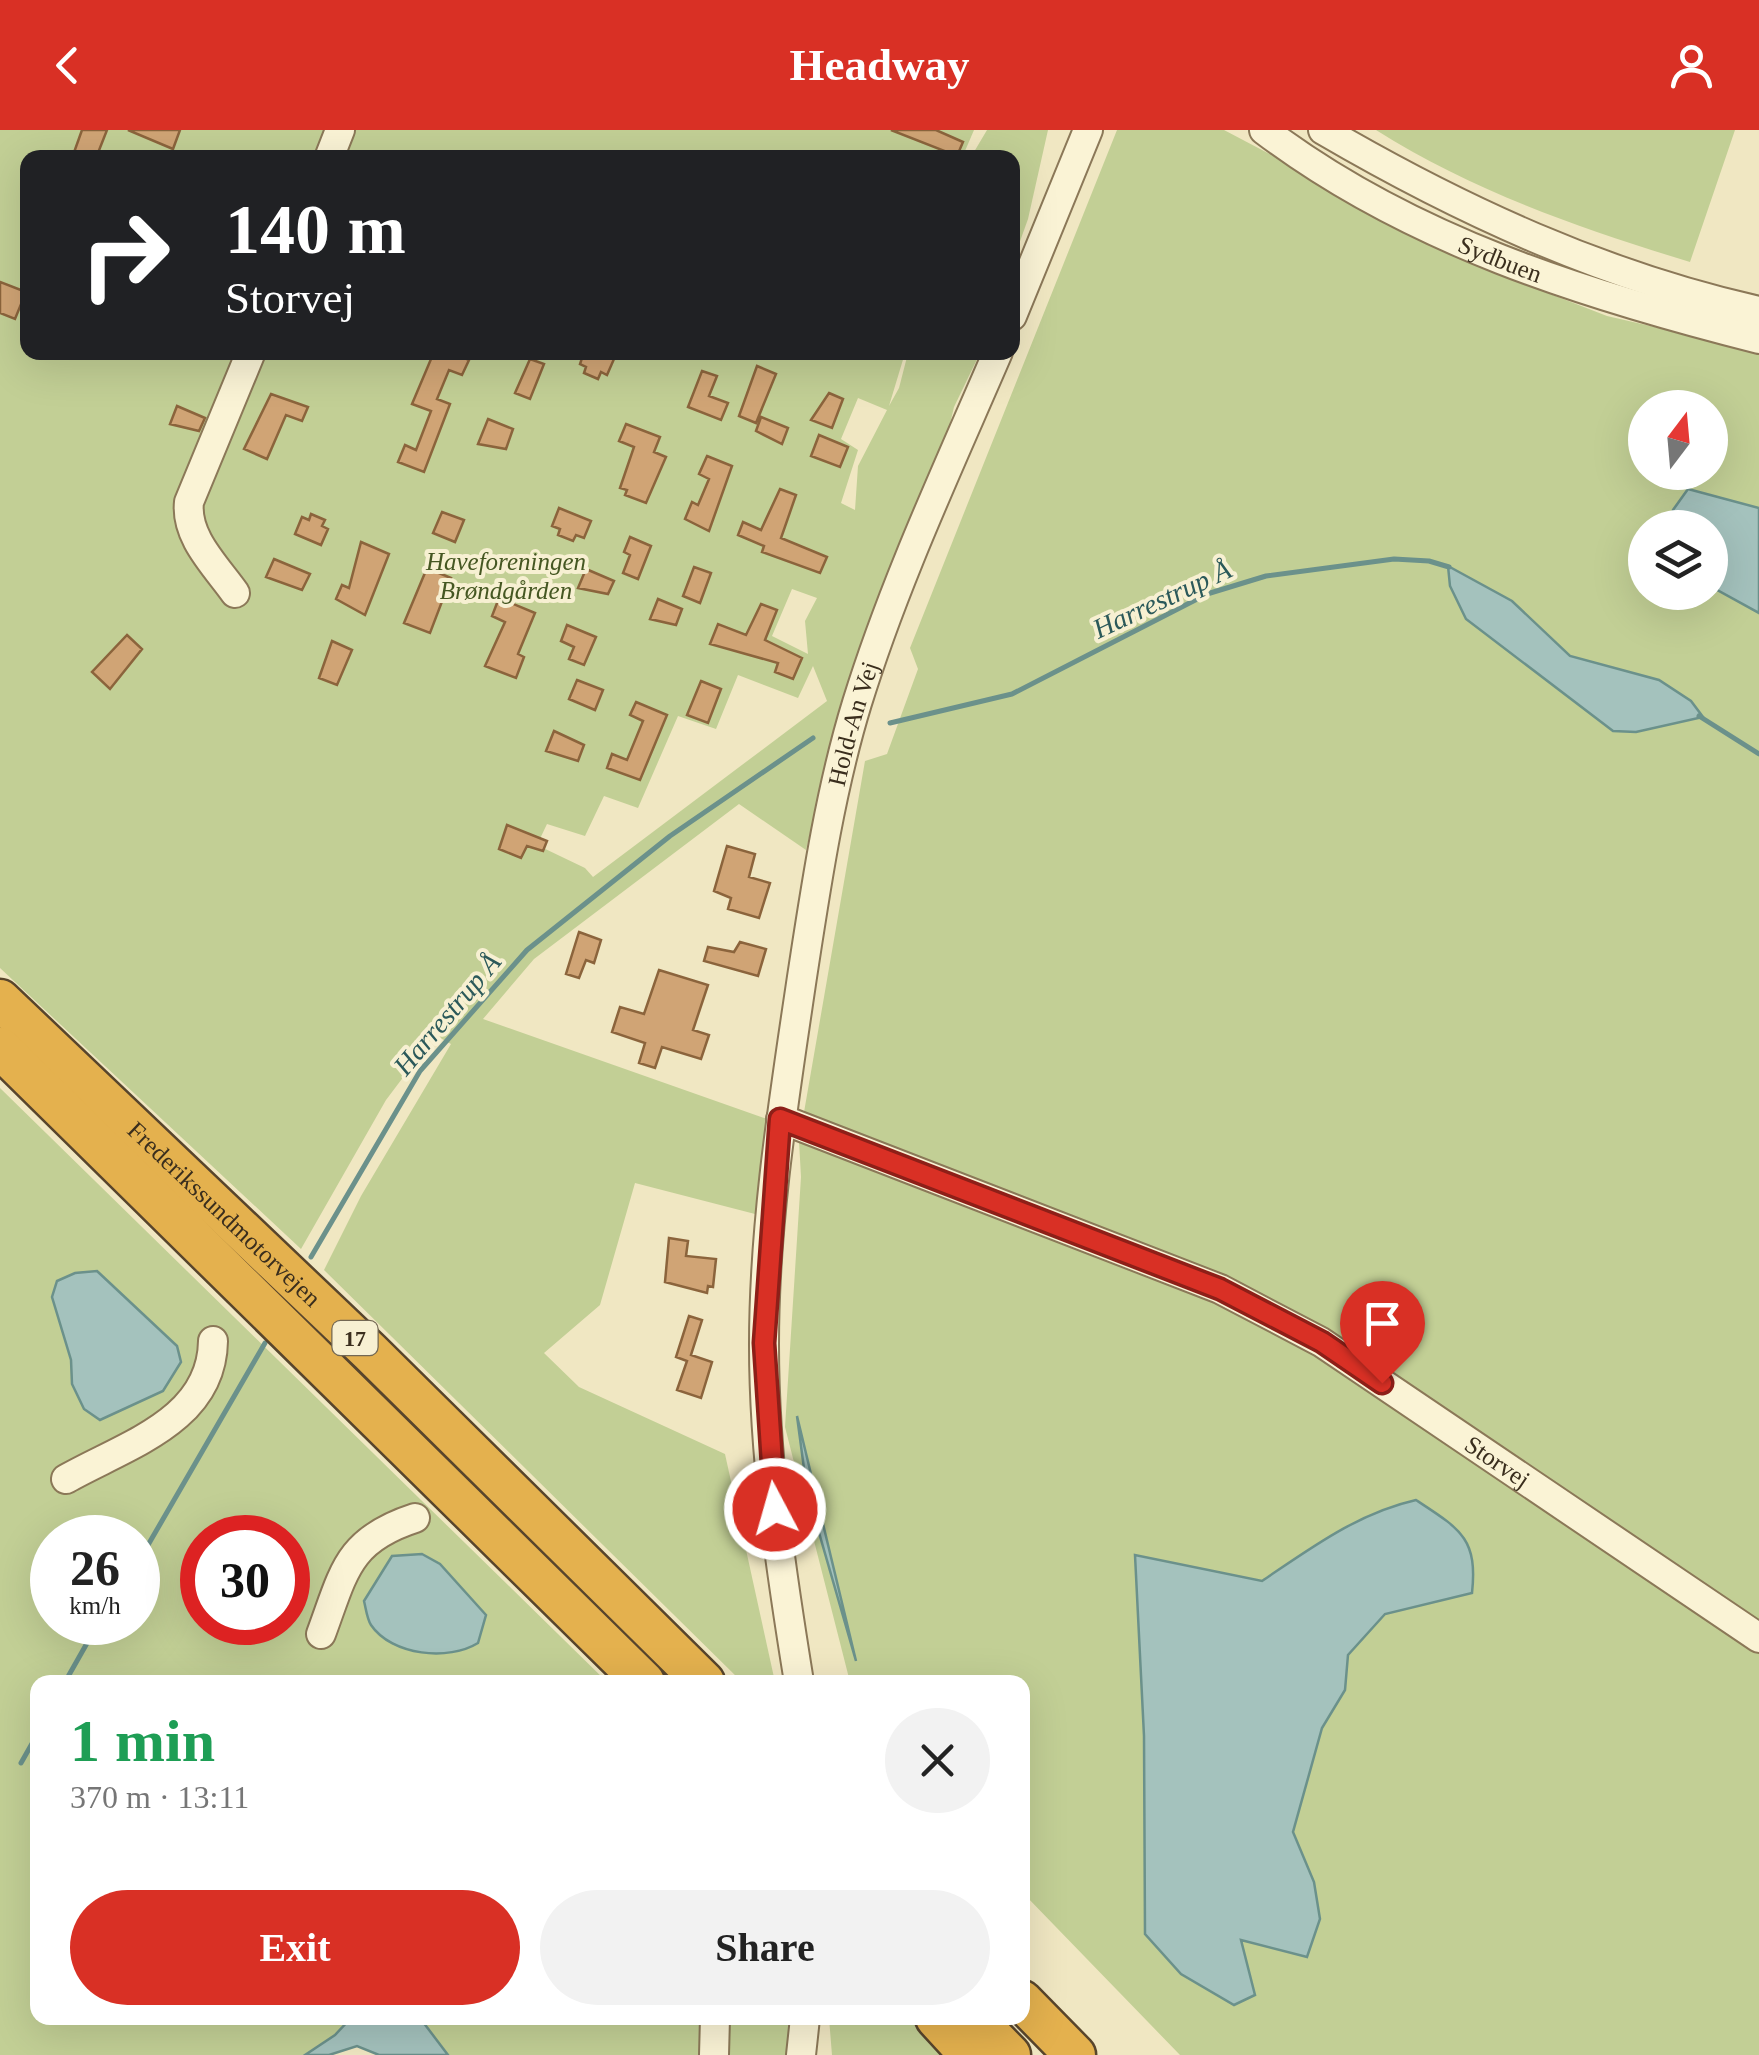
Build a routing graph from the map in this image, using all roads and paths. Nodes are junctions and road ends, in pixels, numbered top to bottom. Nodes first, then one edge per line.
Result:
1 (1068, 130) edge
2 (1088, 130) edge
3 (1264, 130) edge
4 (1323, 130) edge
5 (1051, 218) junction
6 (1020, 296) edge
7 (1759, 311) edge
8 (1759, 339) edge
9 (247, 360) edge
10 (995, 360) edge
11 (234, 593) dead end
12 (0, 1000) edge
13 (0, 1048) edge
14 (780, 1119) junction
15 (213, 1341) dead end
16 (66, 1479) dead end
17 (415, 1518) dead end
18 (321, 1634) dead end
19 (1759, 1638) edge
20 (637, 1675) edge
21 (697, 1675) edge
22 (799, 1675) edge
23 (1030, 2009) edge
24 (716, 2025) edge
25 (804, 2025) edge
26 (942, 2025) edge
27 (981, 2025) edge
28 (714, 2055) edge
29 (801, 2055) edge
30 (970, 2055) edge
31 (1010, 2055) edge
32 (1076, 2055) edge

1 - 5 street
2 - 5 street
3 - 8 street, Sydbuen
4 - 7 street, Sydbuen
5 - 6 street
9 - 11 street
10 - 14 street, Hold-An Vej
12 - 21 highway, Frederikssundmotorvejen / 17
13 - 20 highway, Frederikssundmotorvejen / 17
14 - 19 street, Storvej
14 - 22 street, Hold-An Vej
15 - 16 street
17 - 18 street
23 - 32 highway
24 - 28 street
25 - 29 street
26 - 30 highway
27 - 31 highway

